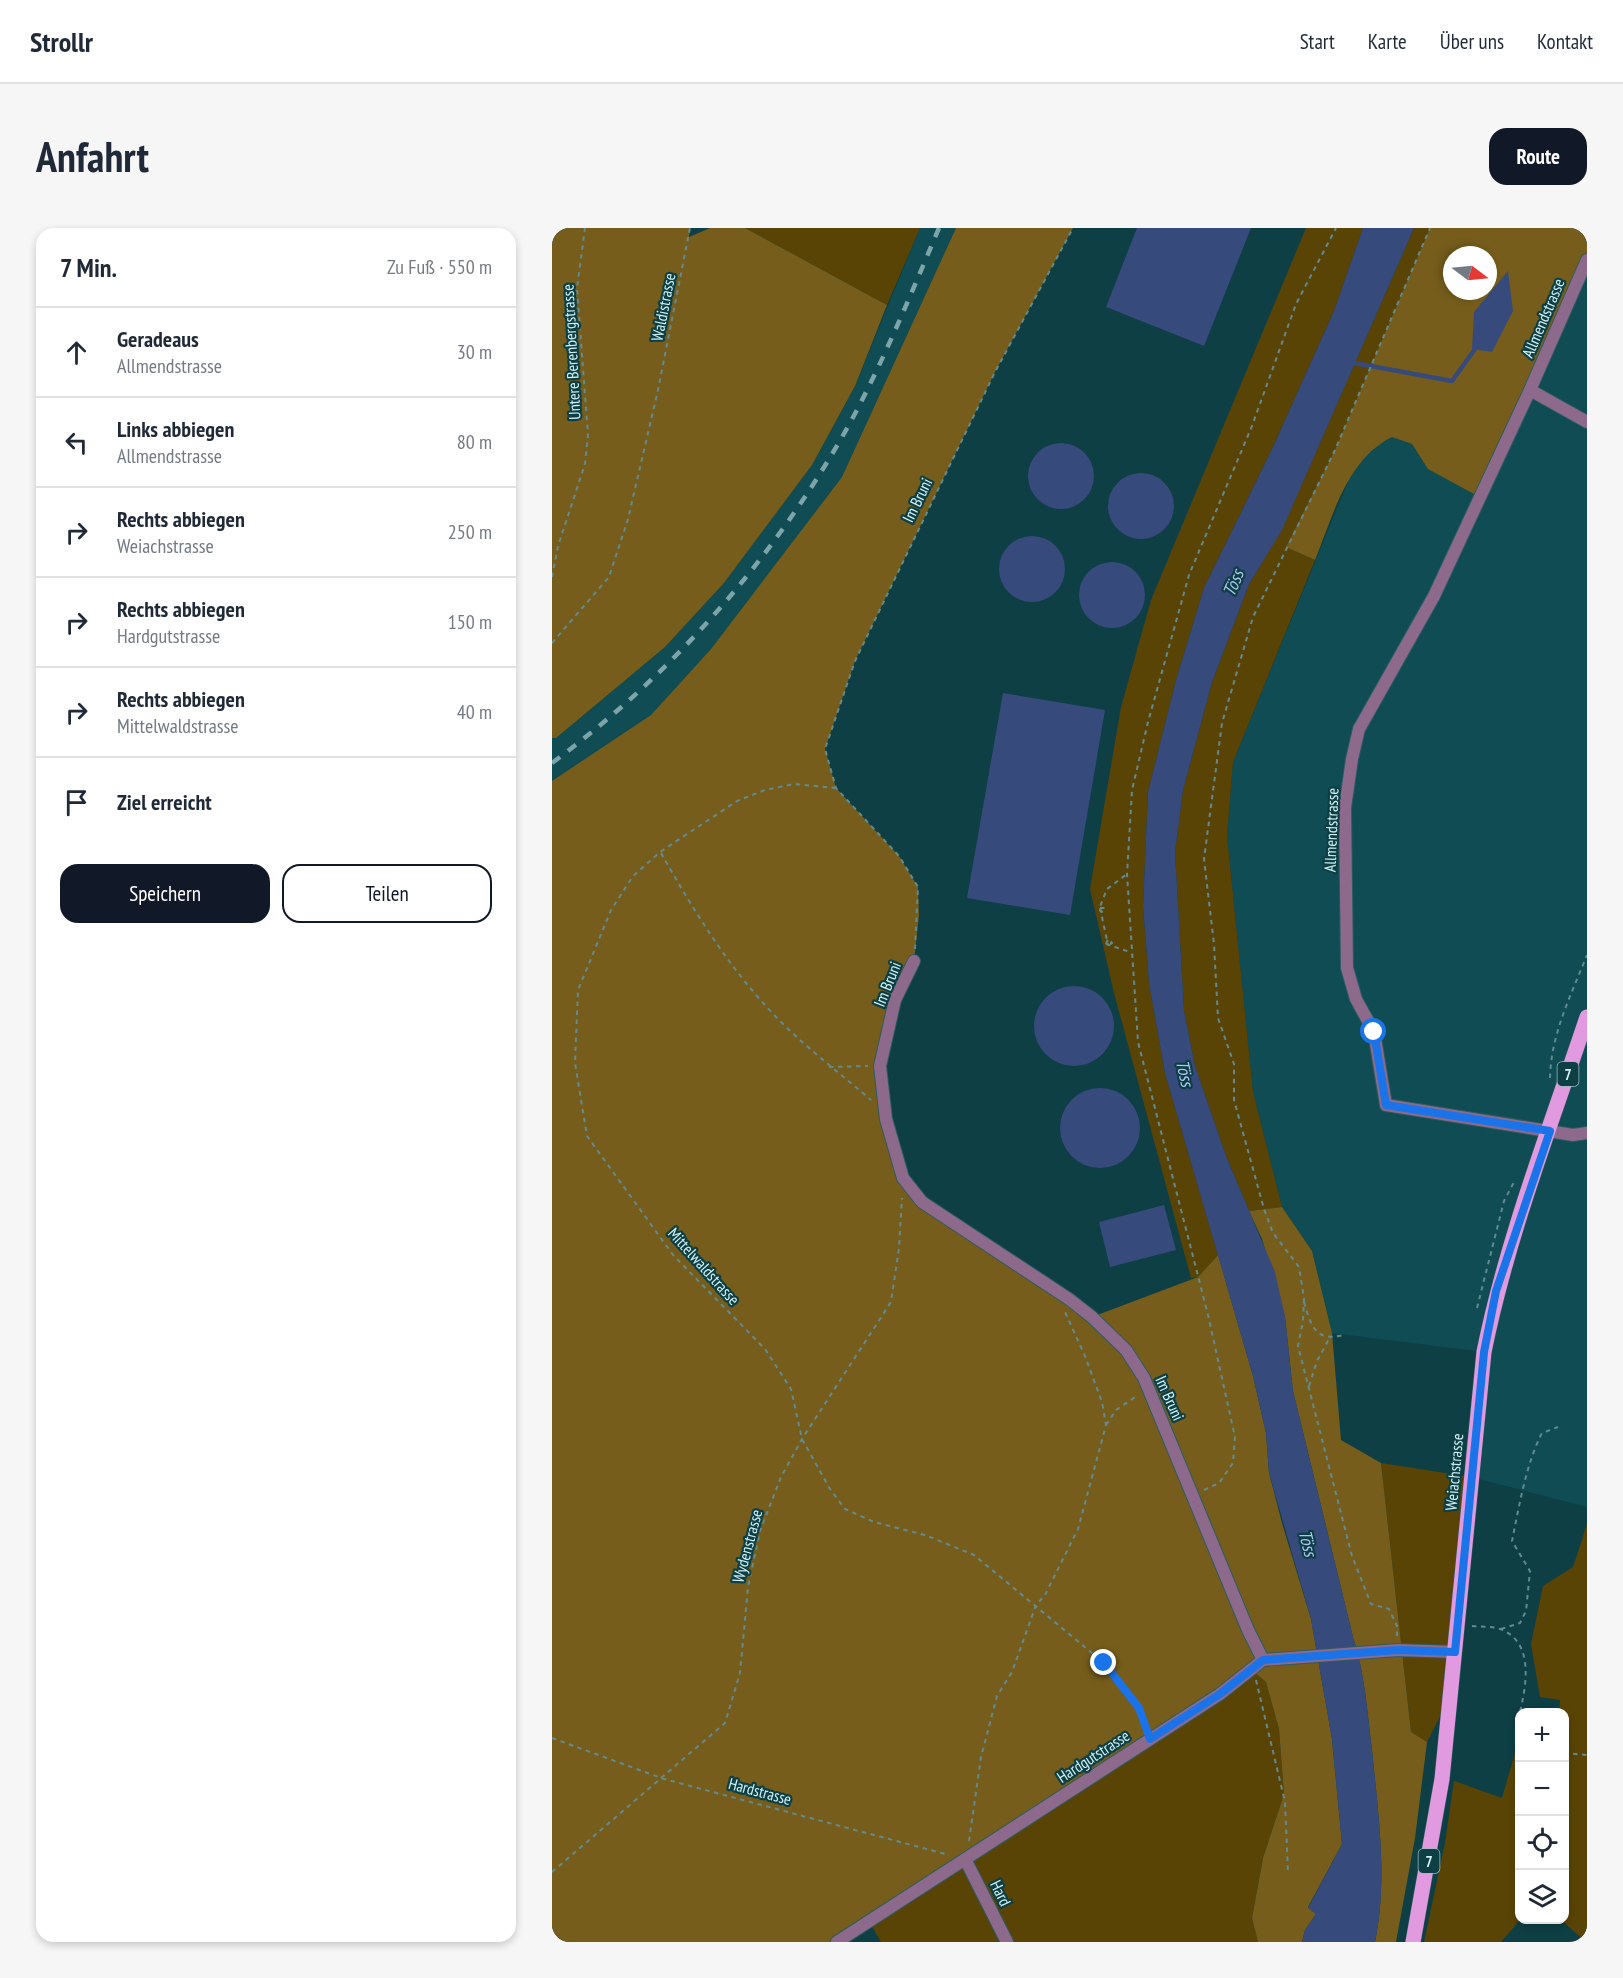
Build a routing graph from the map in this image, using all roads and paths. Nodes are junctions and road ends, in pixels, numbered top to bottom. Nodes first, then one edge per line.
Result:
1 (585, 228) edge
2 (690, 228) edge
3 (1073, 228) edge
4 (1336, 228) edge
5 (1430, 228) edge
6 (1587, 260) edge
7 (1530, 390) junction
8 (1587, 422) edge
9 (552, 577) edge
10 (552, 643) edge
11 (836, 788) junction
12 (660, 852) junction
13 (1127, 874) junction
14 (1130, 952) junction
15 (914, 961) joint
16 (1587, 1017) edge
17 (880, 1066) junction
18 (828, 1067) junction
19 (886, 1119) junction
20 (1550, 1131) junction
21 (1587, 1133) edge
22 (903, 1178) junction
23 (1304, 1298) junction
24 (1069, 1299) junction
25 (1344, 1335) dead end
26 (1329, 1339) junction
27 (1309, 1386) junction
28 (1149, 1389) junction
29 (1106, 1425) junction
30 (1558, 1427) dead end
31 (802, 1439) junction
32 (1193, 1495) junction
33 (1036, 1605) junction
34 (1458, 1624) junction
35 (1501, 1629) junction
36 (1396, 1651) junction
37 (1455, 1652) junction
38 (1263, 1660) junction
39 (1252, 1670) junction
40 (1521, 1708) edge
41 (552, 1738) edge
42 (1150, 1739) junction
43 (1569, 1753) edge
44 (1587, 1755) edge
45 (664, 1779) junction
46 (968, 1857) junction
47 (552, 1872) edge
48 (1288, 1872) dead end
49 (837, 1942) edge
50 (1007, 1942) edge
51 (1413, 1942) edge

1 - 9 path, Untere Berenbergstrasse
2 - 10 path, Waldistrasse
3 - 11 path, Im Bruni
4 - 13 path
5 - 23 path
6 - 7 street, Allmendstrasse
7 - 8 street
7 - 20 street, Allmendstrasse
11 - 12 path, Mittelwaldstrasse
11 - 15 path, Im Bruni
12 - 18 path
12 - 31 path, Mittelwaldstrasse
13 - 14 path
13 - 14 path, bridge
14 - 32 path
15 - 17 street, Im Bruni
16 - 20 main road, Weiachstrasse / 7
17 - 18 path
17 - 19 street, Im Bruni
18 - 19 path
19 - 22 street, Im Bruni
20 - 21 street
20 - 34 main road, Weiachstrasse / 7
22 - 24 street, Im Bruni
22 - 31 path, Wydenstrasse
23 - 26 path
23 - 27 path
24 - 28 street, Im Bruni
24 - 29 path
25 - 26 path
26 - 27 path
27 - 36 path
28 - 29 path
28 - 32 street, Im Bruni
29 - 33 path
30 - 35 path
31 - 33 path, Mittelwaldstrasse
31 - 45 path, Wydenstrasse
32 - 38 street, Im Bruni
33 - 42 path, Mittelwaldstrasse
33 - 46 path
34 - 35 path
34 - 37 main road, Weiachstrasse / 7
35 - 40 path
36 - 37 street
36 - 38 street
37 - 51 main road, Weiachstrasse / 7
38 - 39 street, Hardgutstrasse
39 - 42 street, Hardgutstrasse
39 - 48 path
41 - 45 path, Hardstrasse
42 - 46 street, Hardgutstrasse
43 - 44 path
45 - 46 path, Hardstrasse
45 - 47 path, Wydenstrasse
46 - 49 street, Hardgutstrasse
46 - 50 street, Hard

